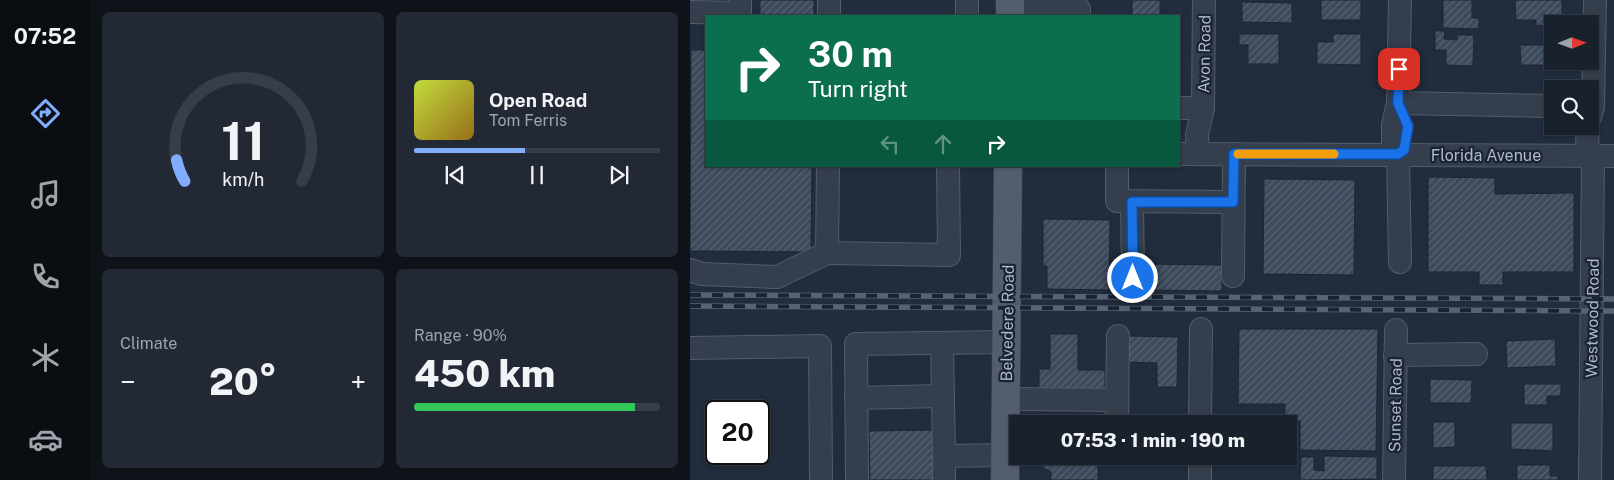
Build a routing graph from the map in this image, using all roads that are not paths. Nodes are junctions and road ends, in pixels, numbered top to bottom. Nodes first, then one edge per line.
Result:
1 (740, 0) edge
2 (828, 0) edge
3 (967, 0) edge
4 (1204, 0) edge
5 (1400, 0) edge
6 (1595, 0) edge
7 (1010, 9) edge
8 (690, 12) edge
9 (828, 15) edge
10 (967, 15) edge
11 (1079, 15) edge
12 (1591, 80) edge
13 (1398, 103) junction
14 (1544, 106) edge
15 (1180, 108) edge
16 (1203, 108) junction
17 (1599, 116) edge
18 (1206, 154) edge
19 (1398, 154) junction
20 (1603, 156) edge
21 (828, 167) edge
22 (948, 167) edge
23 (1008, 167) edge
24 (1117, 167) edge
25 (1132, 202) junction
26 (1233, 202) junction
27 (827, 254) junction
28 (1400, 262) dead end
29 (690, 270) edge
30 (1233, 276) dead end
31 (1133, 278) dead end
32 (1200, 329) dead end
33 (1396, 330) dead end
34 (1118, 336) dead end
35 (1007, 342) junction
36 (942, 343) junction
37 (690, 348) edge
38 (1476, 354) dead end
39 (1395, 355) junction
40 (942, 396) junction
41 (856, 398) junction
42 (1006, 399) junction
43 (1118, 400) junction
44 (1117, 415) edge
45 (1200, 415) edge
46 (944, 456) junction
47 (1200, 465) edge
48 (1005, 467) edge
49 (821, 480) edge
50 (857, 480) edge
51 (944, 480) edge
52 (1200, 480) edge
53 (1394, 480) edge
54 (1590, 480) edge

1 - 8 street
2 - 9 street
3 - 10 street
4 - 16 street, Avon Road
5 - 13 street
6 - 12 street, Westwood Road
7 - 11 street
13 - 14 street
13 - 19 street
15 - 16 street
16 - 18 street, Avon Road
17 - 20 street, Westwood Road
18 - 19 street, Florida Avenue
18 - 26 street, Avon Road
19 - 20 street, Florida Avenue
19 - 28 street
20 - 54 street, Westwood Road
21 - 27 street
22 - 27 street
23 - 35 main road, Belvedere Road
24 - 25 street
25 - 26 street
25 - 31 street
26 - 30 street, Avon Road
27 - 29 street
32 - 45 street
33 - 39 street, Sunset Road
34 - 43 street
35 - 36 street
35 - 42 main road, Belvedere Road
36 - 40 street
36 - 41 street
37 - 49 street
38 - 39 street
39 - 53 street, Sunset Road
40 - 41 street
40 - 46 street
41 - 50 street
42 - 43 street
42 - 48 main road, Belvedere Road
43 - 44 street
46 - 48 street
46 - 51 street
47 - 52 street

